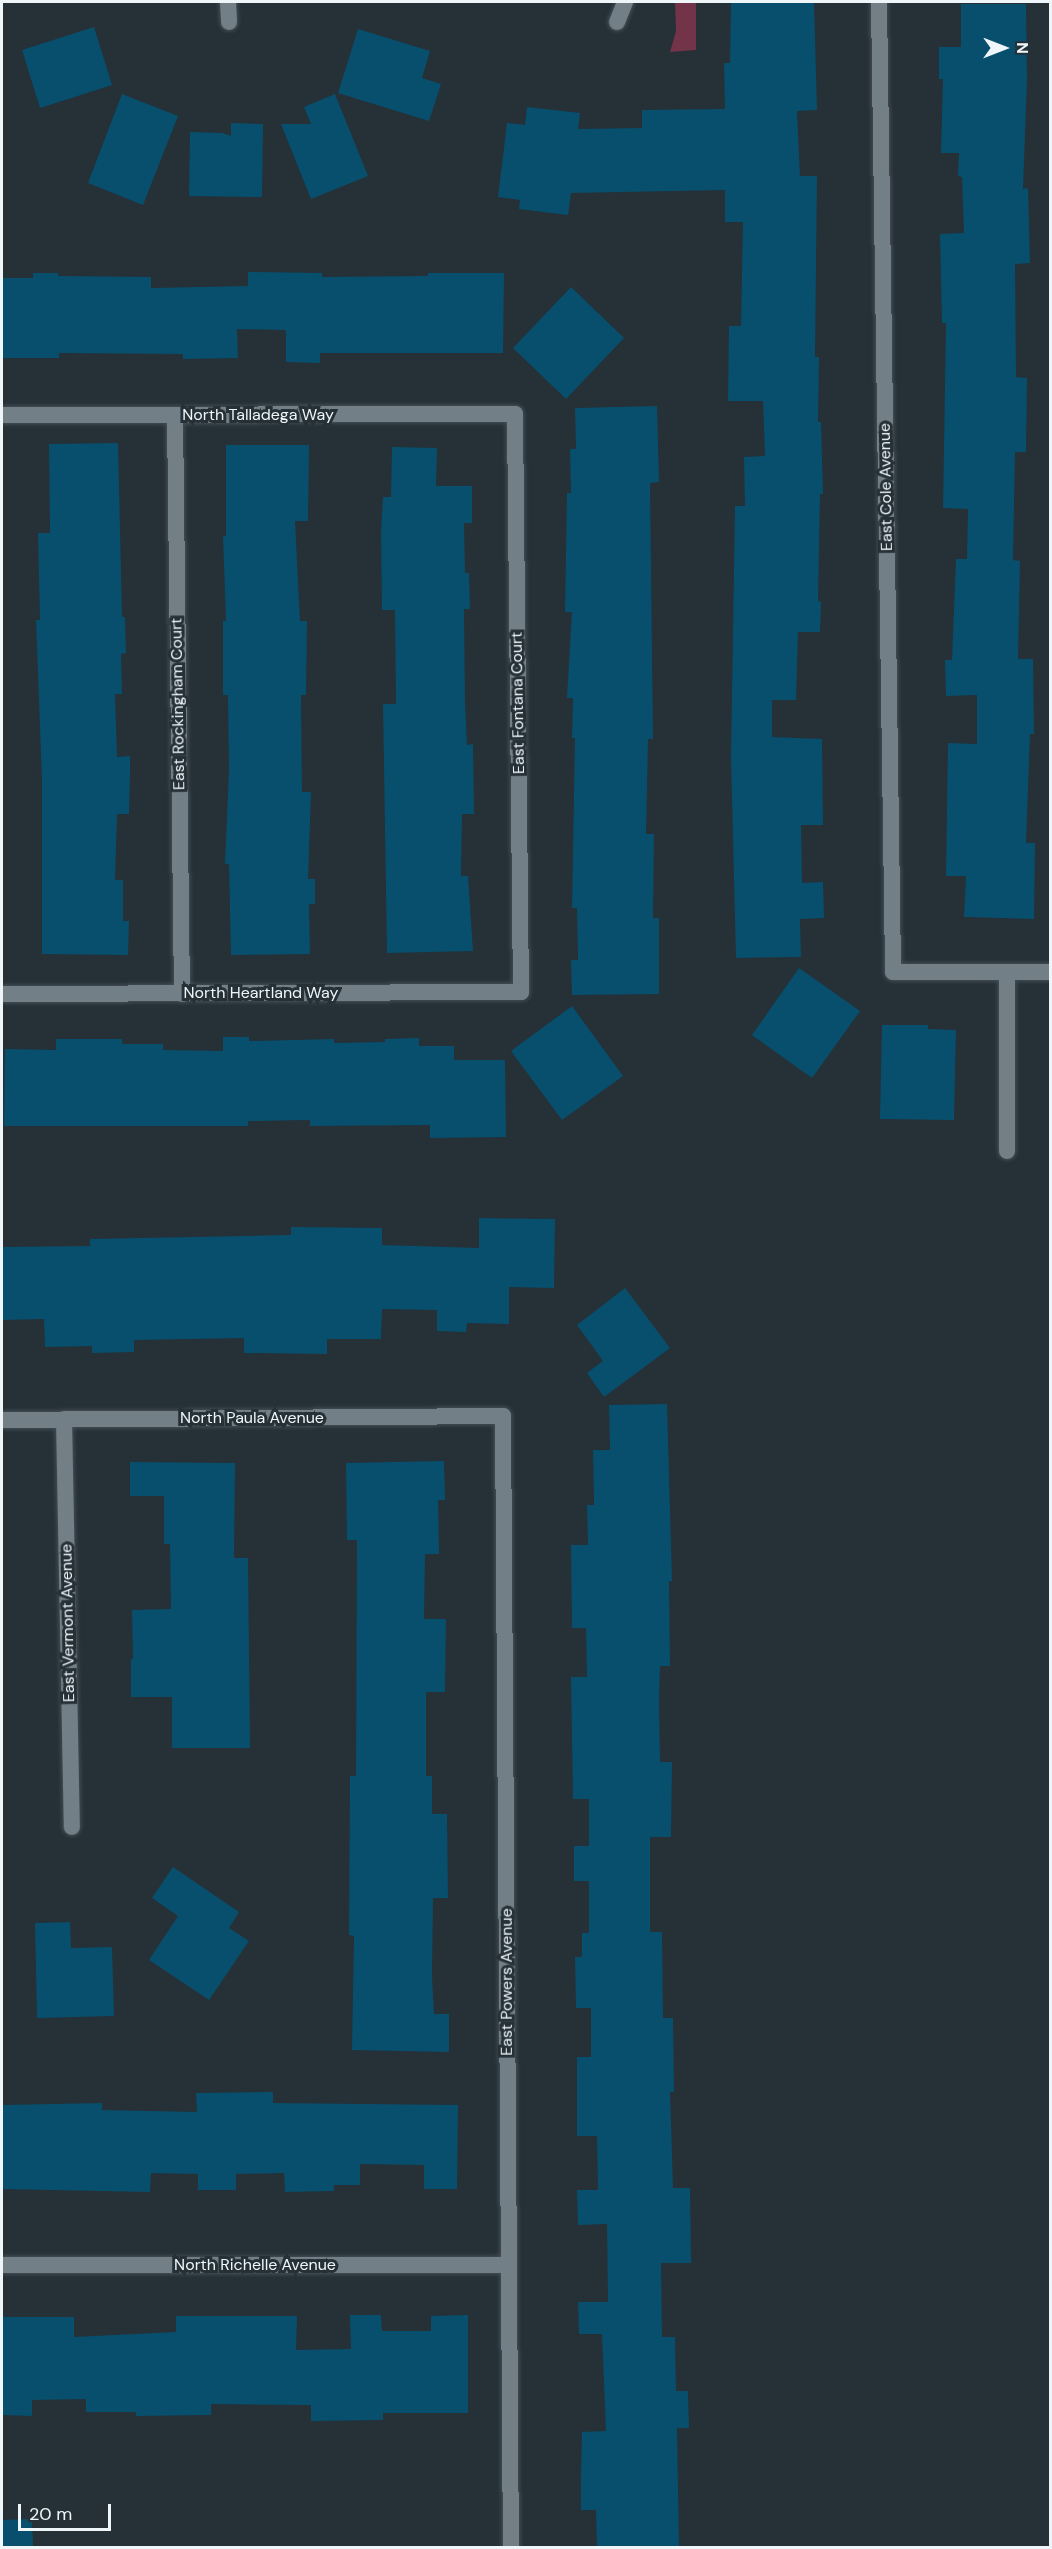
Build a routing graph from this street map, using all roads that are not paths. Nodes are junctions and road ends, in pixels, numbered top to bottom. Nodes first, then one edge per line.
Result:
1 (228, 2) edge
2 (625, 2) edge
3 (879, 2) edge
4 (229, 22) dead end
5 (617, 22) dead end
6 (515, 414) joint
7 (2, 415) edge
8 (175, 415) junction
9 (1007, 972) junction
10 (1050, 972) edge
11 (521, 992) joint
12 (2, 994) edge
13 (182, 994) junction
14 (1007, 1151) dead end
15 (503, 1416) joint
16 (64, 1419) junction
17 (2, 1420) edge
18 (72, 1827) dead end
19 (2, 2265) edge
20 (509, 2265) junction
21 (511, 2547) edge

1 - 4 street
2 - 5 street
3 - 9 street, East Cole Avenue
6 - 8 street, North Talladega Way
6 - 11 street, East Fontana Court
7 - 8 street, North Talladega Way
8 - 13 street, East Rockingham Court
9 - 10 street
9 - 14 street
11 - 13 street, North Heartland Way
12 - 13 street, North Heartland Way
15 - 16 street, North Paula Avenue
15 - 20 street, East Powers Avenue
16 - 17 street, North Paula Avenue
16 - 18 street, East Vermont Avenue
19 - 20 street, North Richelle Avenue
20 - 21 street, East Powers Avenue

